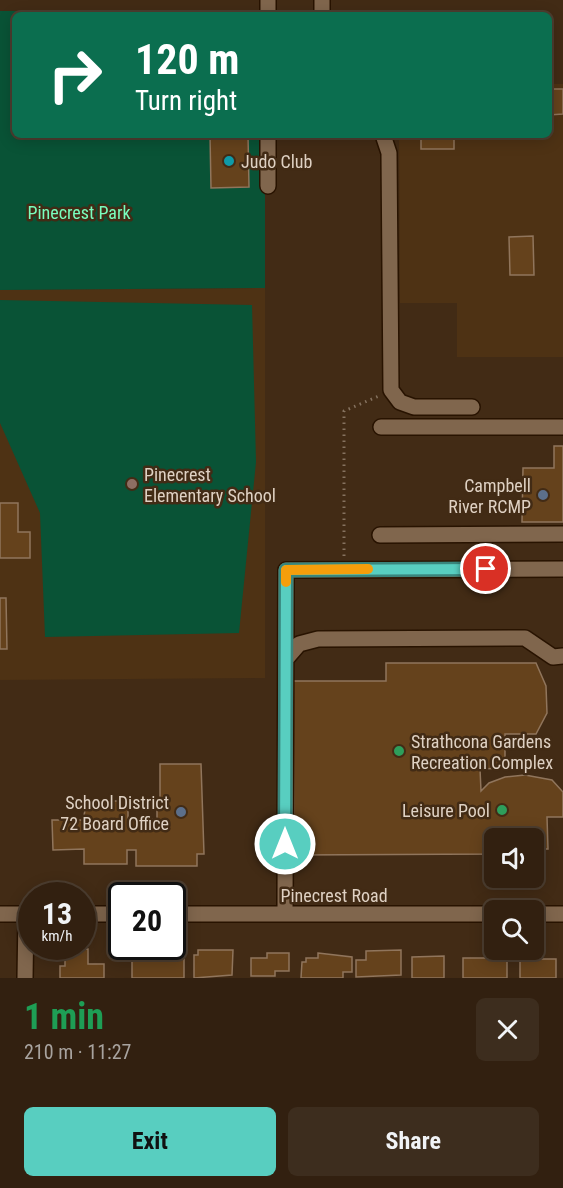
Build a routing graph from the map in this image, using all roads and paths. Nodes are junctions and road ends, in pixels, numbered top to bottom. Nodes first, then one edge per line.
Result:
1 (268, 138) edge
2 (384, 138) edge
3 (268, 186) dead end
4 (391, 390) junction
5 (472, 406) dead end
6 (381, 427) dead end
7 (563, 427) edge
8 (563, 534) edge
9 (380, 535) dead end
10 (563, 569) edge
11 (344, 570) junction
12 (563, 656) edge
13 (285, 659) junction
14 (0, 914) edge
15 (18, 914) edge
16 (186, 914) edge
17 (285, 914) junction
18 (484, 914) edge
19 (544, 914) edge
20 (563, 914) edge
21 (27, 960) edge
22 (26, 978) edge

1 - 3 street
2 - 4 street
4 - 5 street
4 - 11 path
6 - 7 street
8 - 9 street
10 - 11 street
11 - 13 street
12 - 13 street
13 - 17 street
14 - 15 street
16 - 17 street, Pinecrest Road
17 - 18 street, Pinecrest Road
19 - 20 street
21 - 22 street

